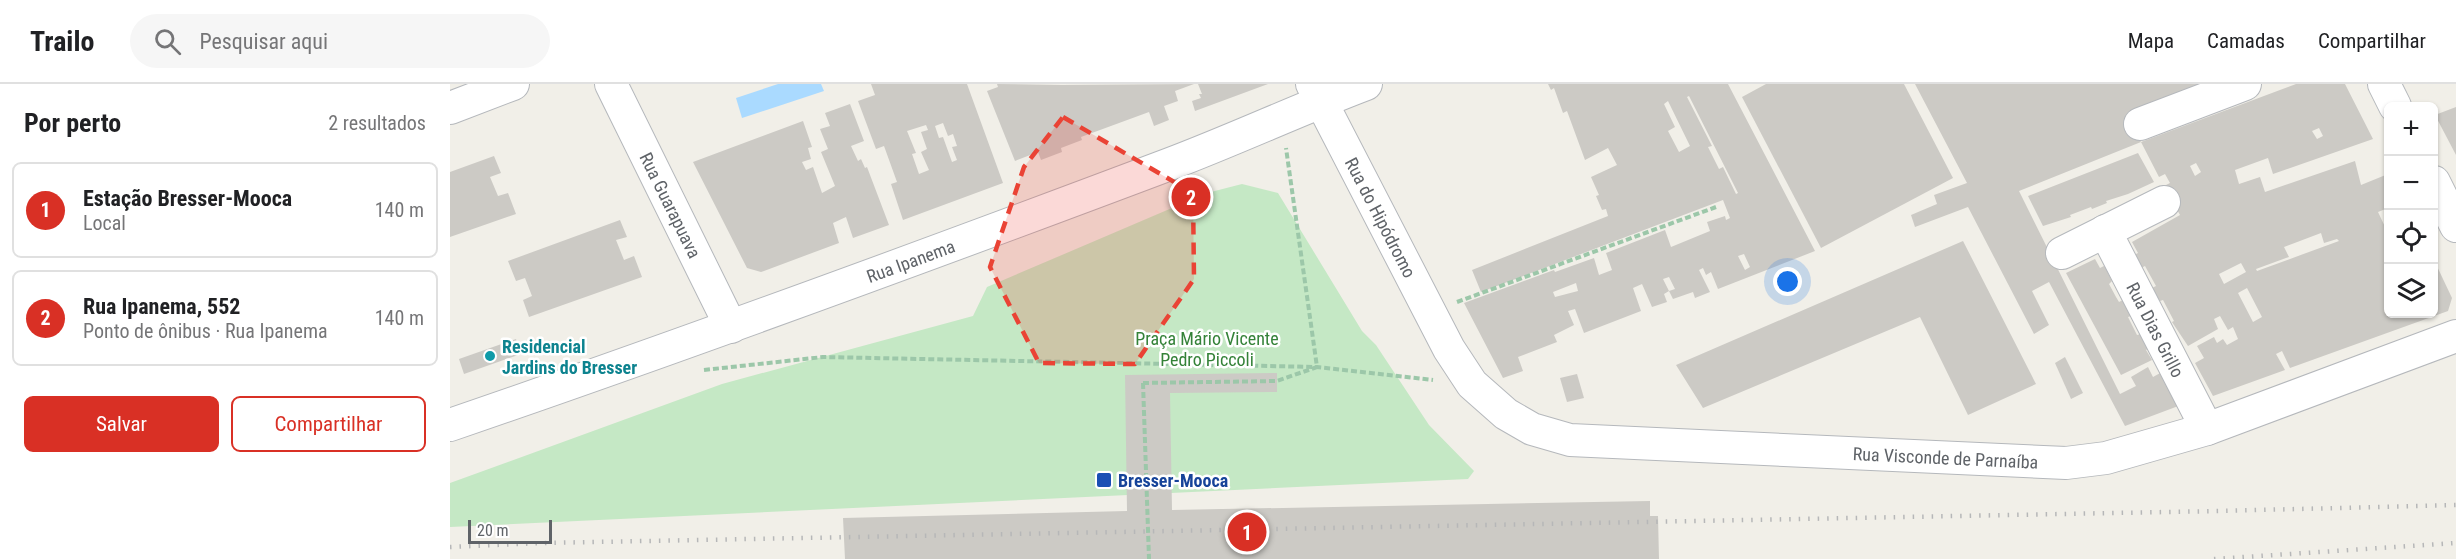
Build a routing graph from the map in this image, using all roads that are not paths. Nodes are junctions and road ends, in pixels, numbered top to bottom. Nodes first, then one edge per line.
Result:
1 (513, 84) edge
2 (611, 84) edge
3 (1366, 84) edge
4 (2245, 84) edge
5 (2384, 84) edge
6 (1317, 93) edge
7 (2393, 102) edge
8 (450, 108) edge
9 (2139, 124) dead end
10 (2438, 192) edge
11 (2164, 202) dead end
12 (2456, 226) edge
13 (2105, 231) junction
14 (2062, 253) dead end
15 (731, 327) junction
16 (2456, 336) edge
17 (1449, 349) joint
18 (450, 425) edge
19 (2207, 429) junction

1 - 8 street
2 - 15 street, Rua Guarapuava
3 - 6 street, Rua Ipanema
4 - 9 street
5 - 7 street
6 - 15 street, Rua Ipanema
6 - 17 street, Rua do Hipódromo
10 - 12 street
11 - 13 street
13 - 14 street
13 - 19 street, Rua Dias Grillo
15 - 18 street, Rua Ipanema
16 - 19 street, Rua Visconde de Parnaíba
17 - 19 street, Rua Visconde de Parnaíba

